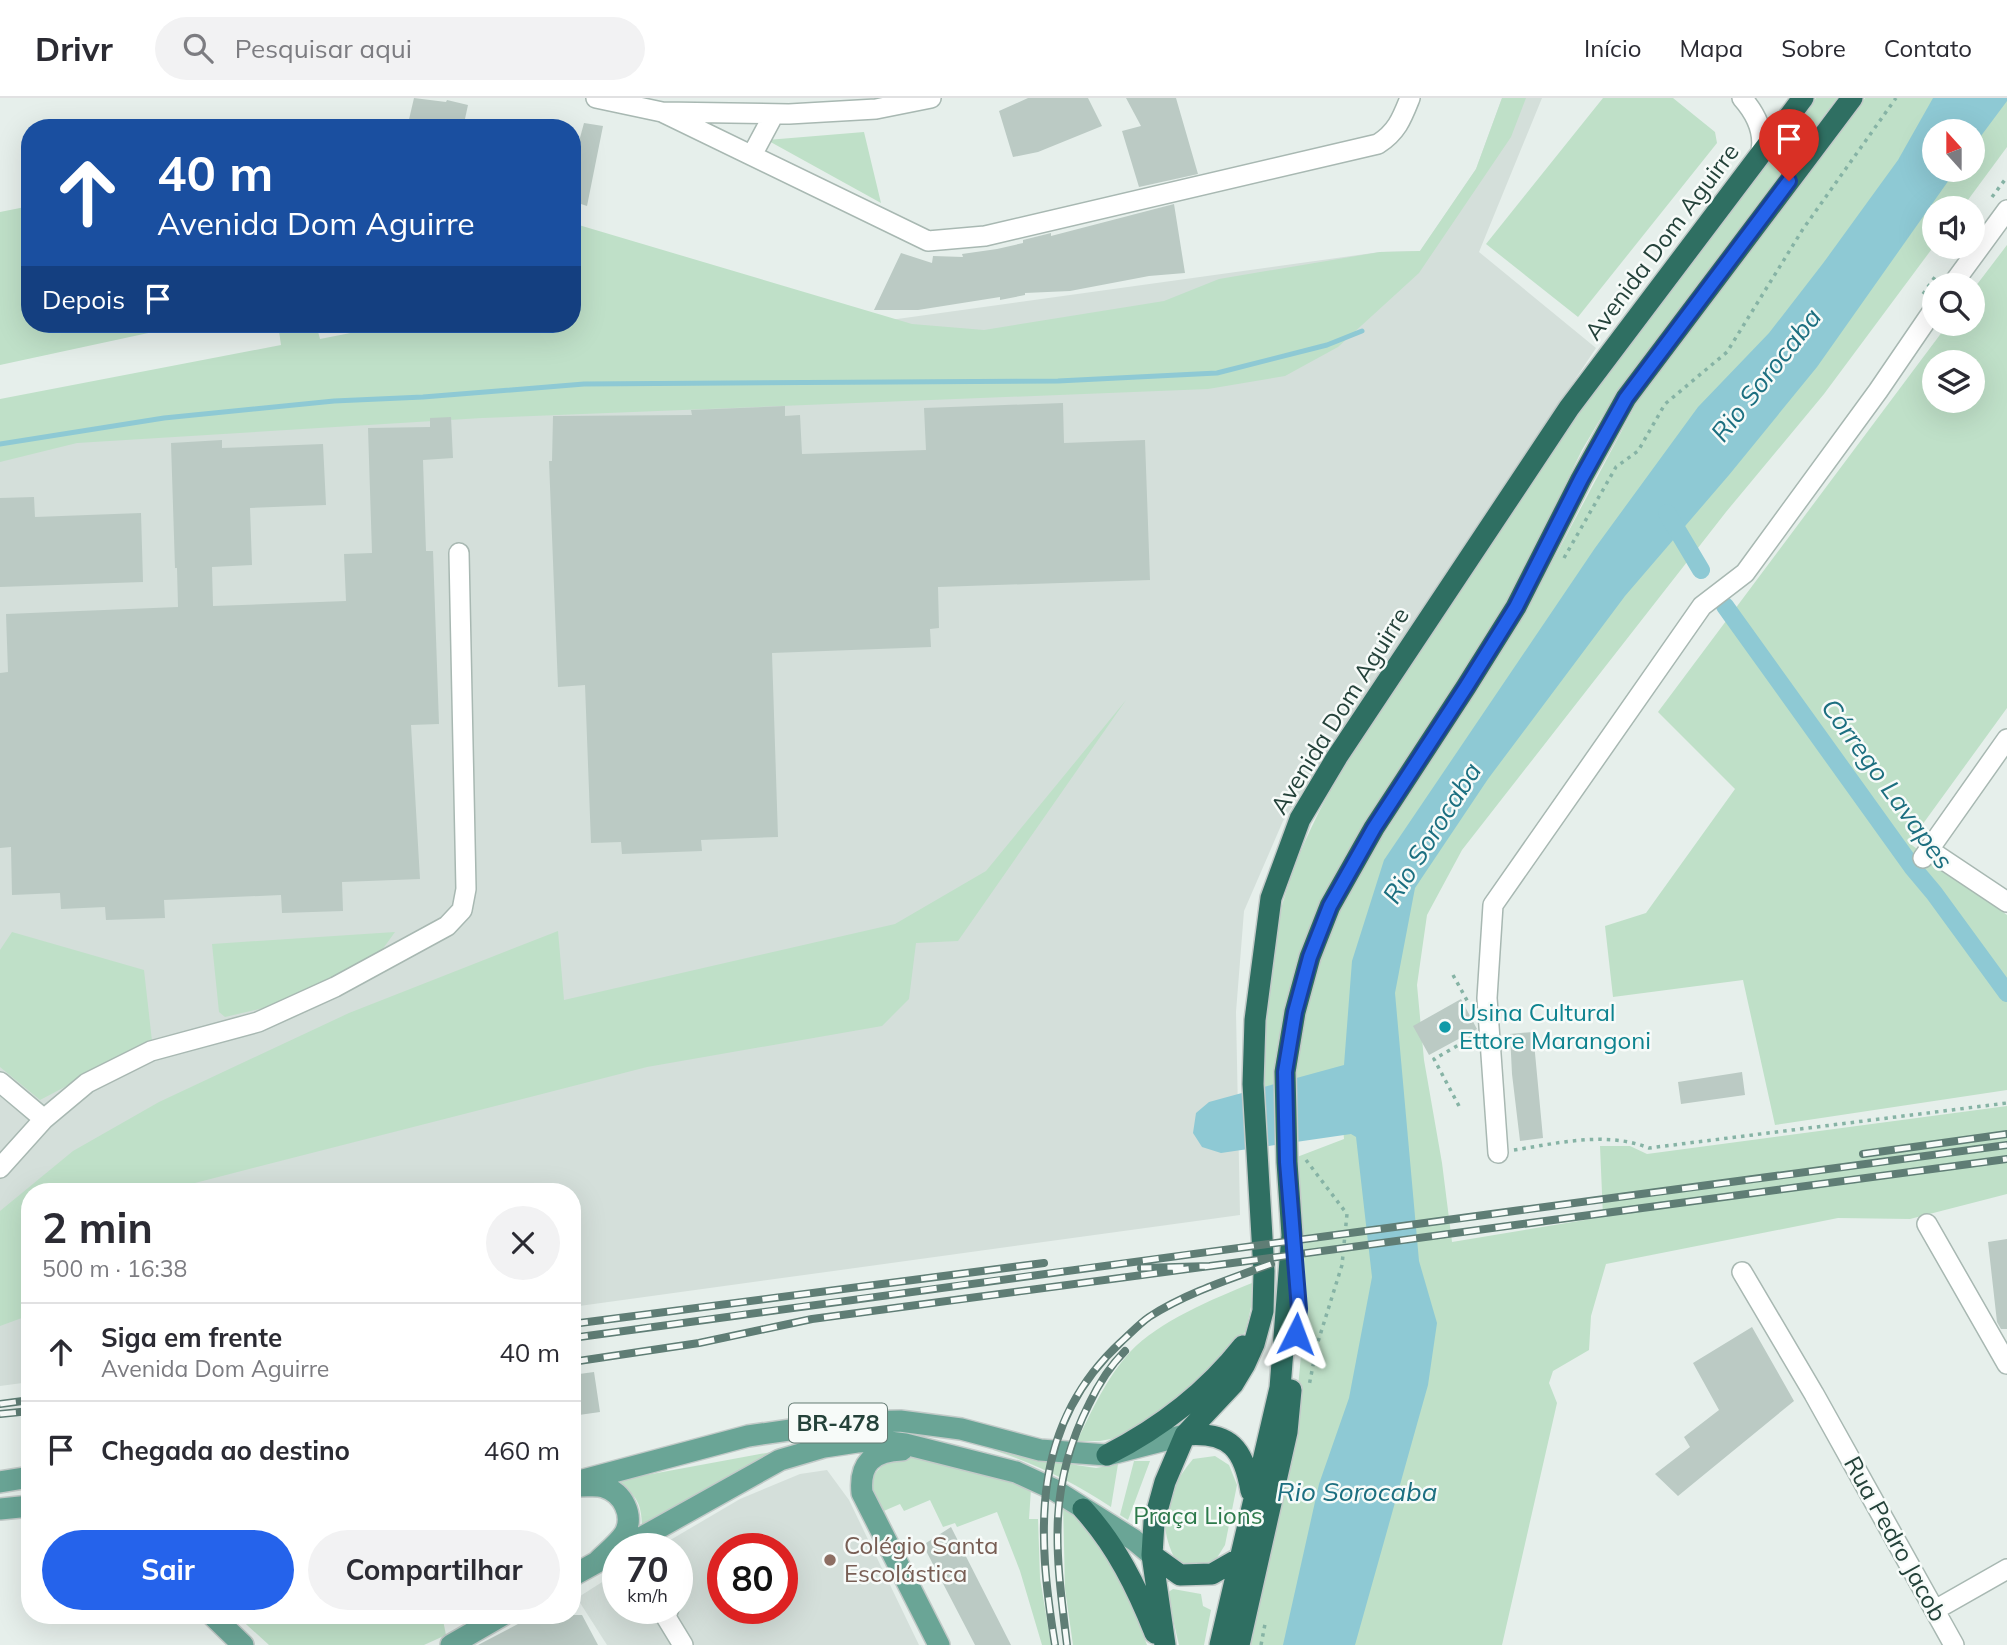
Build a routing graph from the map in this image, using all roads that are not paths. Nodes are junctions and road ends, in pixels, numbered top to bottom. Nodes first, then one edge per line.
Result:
1 (596, 98) edge
2 (931, 98) edge
3 (1410, 98) edge
4 (1742, 98) edge
5 (1803, 98) edge
6 (1852, 98) edge
7 (662, 112) junction
8 (774, 114) junction
9 (752, 155) junction
10 (1760, 156) junction
11 (2007, 210) edge
12 (1961, 273) edge
13 (1922, 327) edge
14 (459, 553) dead end
15 (2007, 738) edge
16 (2007, 902) edge
17 (0, 1082) edge
18 (44, 1119) junction
19 (1498, 1153) road end
20 (0, 1168) edge
21 (1927, 1224) dead end
22 (1293, 1236) junction
23 (1742, 1272) dead end
24 (1263, 1311) junction
25 (2007, 1364) edge
26 (1185, 1435) junction
27 (939, 1453) junction
28 (1107, 1455) junction
29 (21, 1478) edge
30 (0, 1482) edge
31 (581, 1482) edge
32 (581, 1485) edge
33 (1253, 1500) junction
34 (21, 1507) edge
35 (1083, 1508) junction
36 (0, 1509) edge
37 (662, 1533) edge
38 (1152, 1555) junction
39 (1240, 1558) junction
40 (602, 1559) edge
41 (597, 1562) junction
42 (2007, 1569) edge
43 (581, 1571) edge
44 (1935, 1610) junction
45 (221, 1624) edge
46 (487, 1624) edge
47 (670, 1624) edge
48 (243, 1645) edge
49 (451, 1645) edge
50 (683, 1645) edge
51 (939, 1645) edge
52 (1159, 1645) edge
53 (1165, 1645) edge
54 (1220, 1645) edge
55 (1239, 1645) edge
56 (1954, 1645) edge

1 - 7 street
2 - 8 street
3 - 9 street
4 - 10 street
5 - 10 highway, Avenida Dom Aguirre
6 - 22 highway
7 - 8 street
7 - 9 street
8 - 9 street
10 - 24 highway, Avenida Dom Aguirre
11 - 12 street
13 - 19 street
14 - 18 street
15 - 16 street
17 - 18 street
18 - 20 street
21 - 25 street
22 - 33 highway
22 - 55 highway
23 - 44 street, Rua Pedro Jacob
24 - 26 highway, Avenida Dom Aguirre
24 - 28 highway
26 - 28 main road, BR-478
26 - 33 highway, BR-478
26 - 38 highway, Avenida Dom Aguirre
27 - 35 main road, BR-478
27 - 37 main road, BR-478
27 - 51 main road
28 - 31 main road, BR-478
29 - 30 main road
32 - 41 main road
33 - 39 highway
34 - 36 main road
35 - 38 main road
35 - 52 highway, BR-478
38 - 39 highway
38 - 53 highway, Avenida Dom Aguirre
39 - 54 highway
40 - 41 main road, BR-478
41 - 43 main road, BR-478
42 - 44 street
44 - 56 street, Rua Pedro Jacob
45 - 48 main road
46 - 49 main road
47 - 50 street

